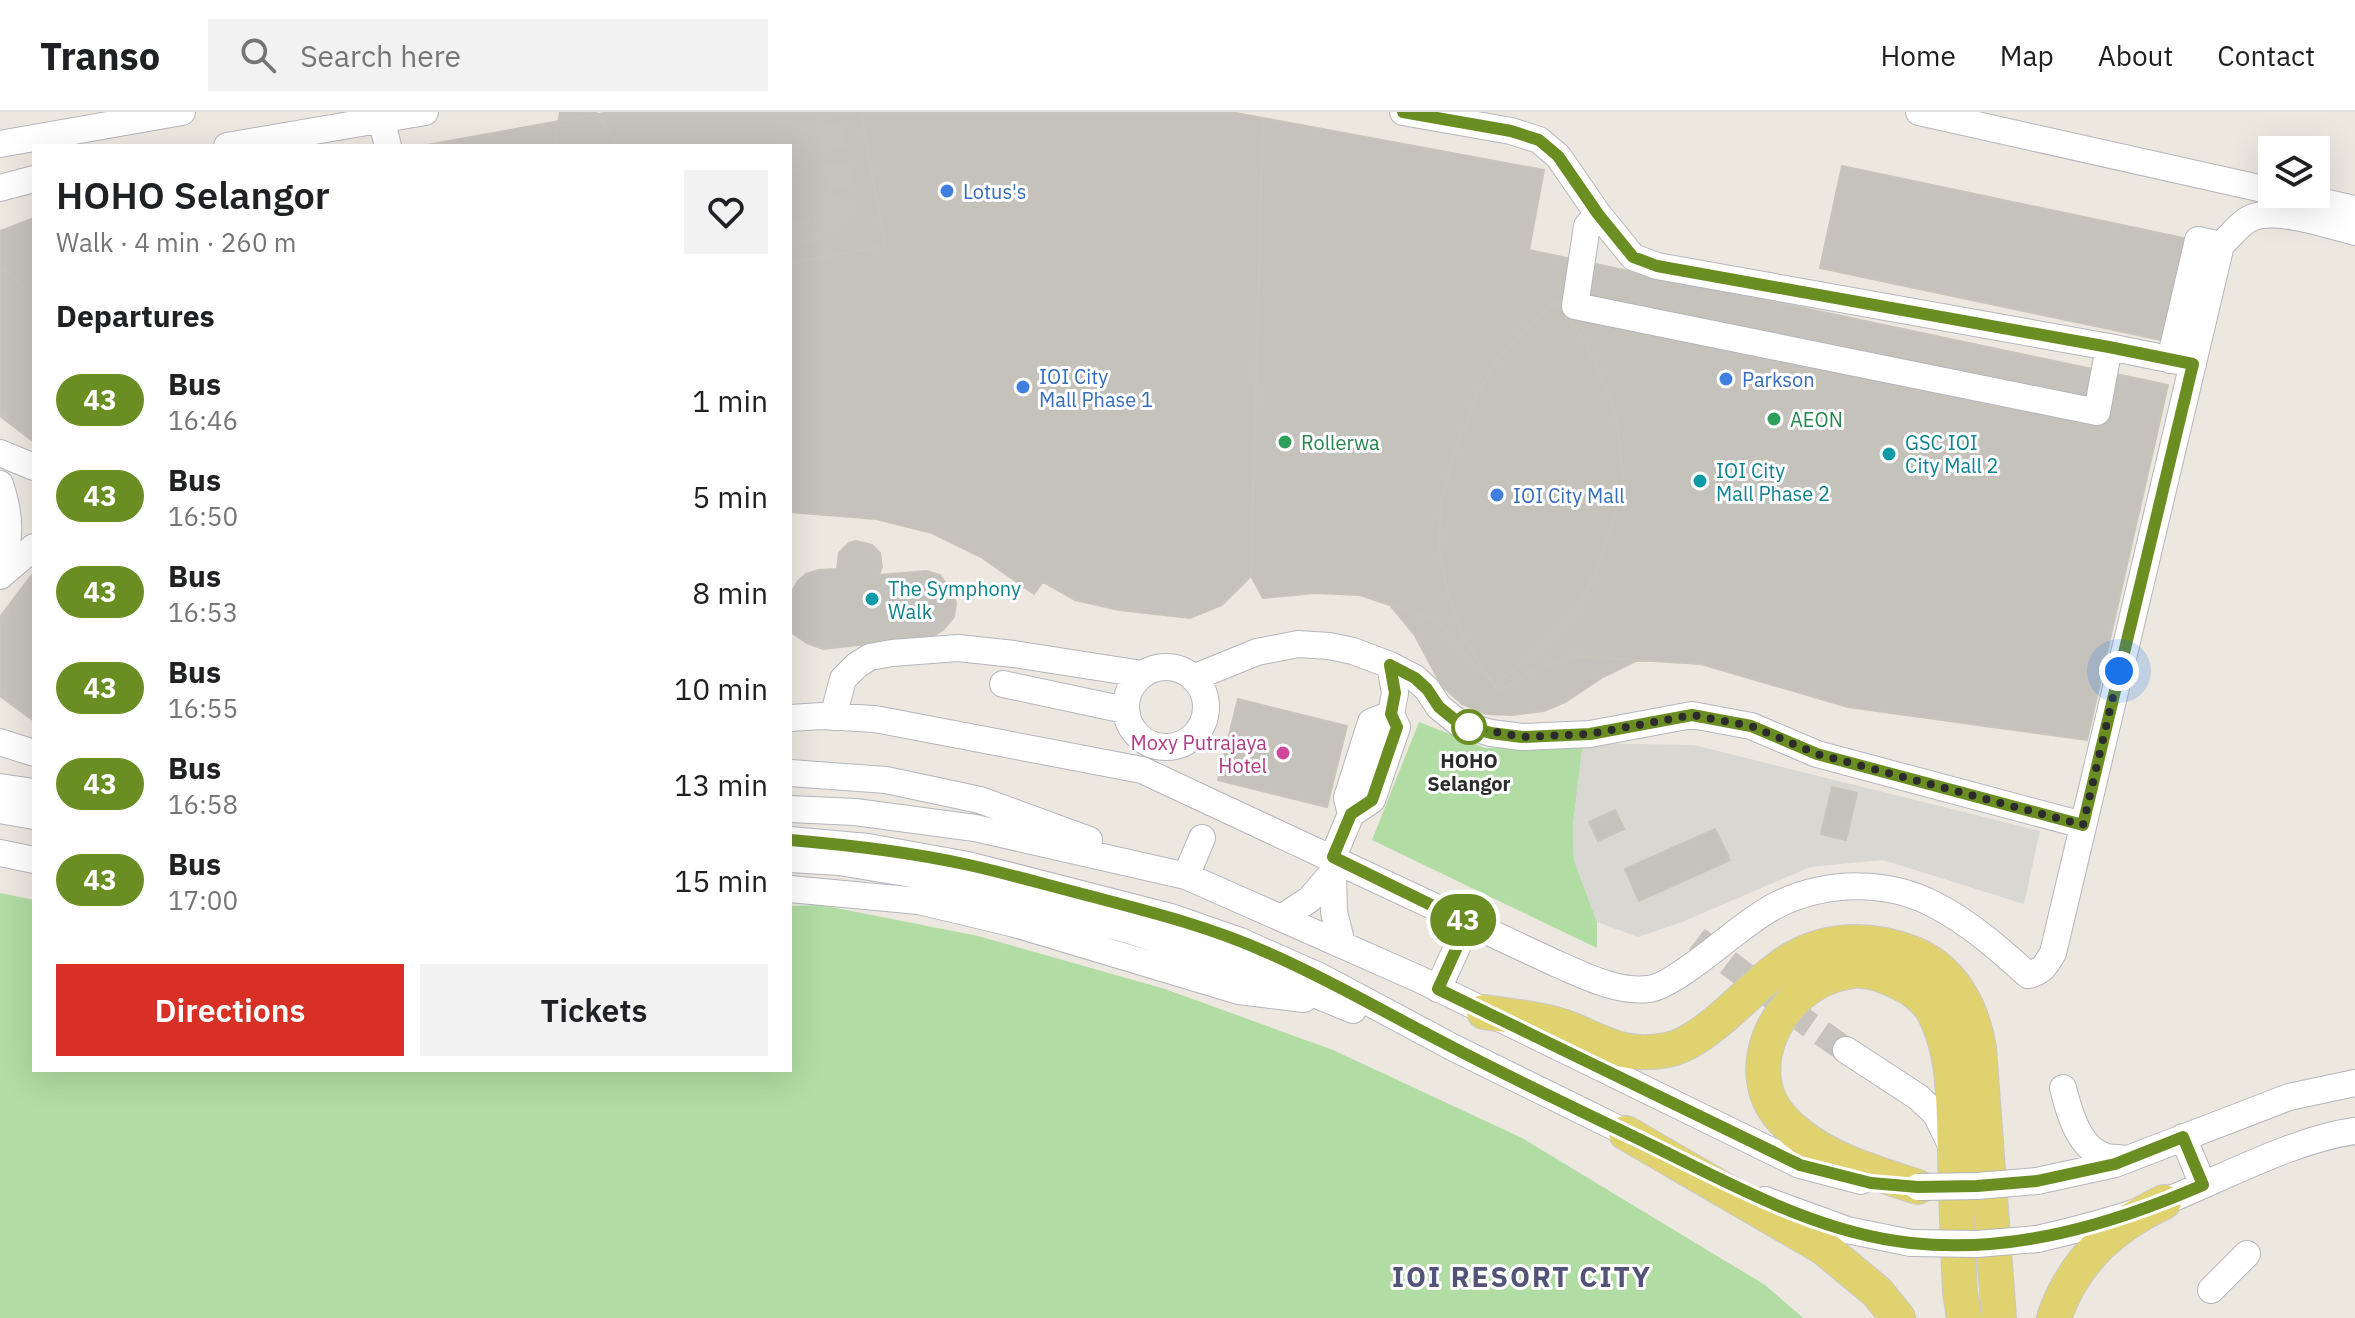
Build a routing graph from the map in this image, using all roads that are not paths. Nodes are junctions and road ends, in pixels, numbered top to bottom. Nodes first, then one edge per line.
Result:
1 (182, 112) edge
2 (425, 112) edge
3 (1403, 112) edge
4 (1919, 112) edge
5 (381, 119) junction
6 (0, 144) edge
7 (238, 144) edge
8 (387, 144) edge
9 (32, 180) edge
10 (0, 188) edge
11 (2258, 188) edge
12 (2330, 203) edge
13 (2355, 209) edge
14 (1598, 214) junction
15 (2355, 232) edge
16 (2109, 347) junction
17 (2181, 362) junction
18 (0, 453) edge
19 (32, 466) edge
20 (0, 484) edge
21 (32, 549) edge
22 (0, 575) edge
23 (1390, 665) junction
24 (1142, 674) junction
25 (1004, 677) dead end
26 (1193, 678) junction
27 (1126, 703) junction
28 (833, 717) junction
29 (792, 718) edge
30 (0, 742) edge
31 (1147, 743) junction
32 (32, 752) edge
33 (1136, 769) junction
34 (792, 773) edge
35 (0, 787) edge
36 (32, 792) edge
37 (792, 809) edge
38 (0, 810) edge
39 (32, 816) edge
40 (2083, 825) junction
41 (1202, 838) dead end
42 (792, 840) edge
43 (0, 853) edge
44 (1333, 857) junction
45 (792, 859) edge
46 (32, 860) edge
47 (1186, 876) junction
48 (792, 889) edge
49 (1283, 917) junction
50 (1468, 923) junction
51 (1342, 944) junction
52 (1438, 989) junction
53 (1335, 1003) junction
54 (1484, 1012) junction
55 (1454, 1048) junction
56 (1846, 1050) tunnel mouth
57 (2355, 1083) edge
58 (2063, 1088) dead end
59 (2355, 1131) edge
60 (1626, 1133) junction
61 (2183, 1137) junction
62 (1955, 1152) junction
63 (2126, 1159) junction
64 (2203, 1185) junction
65 (1918, 1187) junction
66 (2164, 1202) junction
67 (2247, 1254) dead end
68 (2211, 1290) dead end
69 (1898, 1318) edge
70 (1964, 1318) edge
71 (1999, 1318) edge
72 (2054, 1318) edge

1 - 6 street
2 - 5 street
3 - 14 street
4 - 11 street
5 - 7 street
5 - 8 street
9 - 10 street
12 - 13 street
14 - 16 street
14 - 16 street
15 - 17 street
16 - 17 street
17 - 40 street
18 - 19 street
20 - 22 street
21 - 22 street
23 - 26 street
23 - 40 street
23 - 44 street
24 - 26 street
24 - 27 street
24 - 28 street
25 - 27 street
26 - 31 street
27 - 31 street
28 - 29 street
28 - 33 street
30 - 32 street
31 - 33 street
33 - 44 street
34 - 47 street
35 - 36 street
37 - 47 street
38 - 39 street
40 - 50 street
41 - 47 street
42 - 55 street
43 - 46 street
44 - 50 street
45 - 53 street
47 - 49 street
48 - 53 street
49 - 51 street
49 - 51 street
50 - 52 street
51 - 52 street
52 - 54 street
53 - 55 street
54 - 65 street
54 - 71 main road
55 - 60 street
56 - 62 street
57 - 61 street
58 - 63 street
59 - 64 street
60 - 66 street, bridge
60 - 69 main road
61 - 63 street
61 - 64 street
62 - 65 main road
62 - 70 main road
63 - 65 street, bridge
64 - 66 street
66 - 72 main road
67 - 68 street

